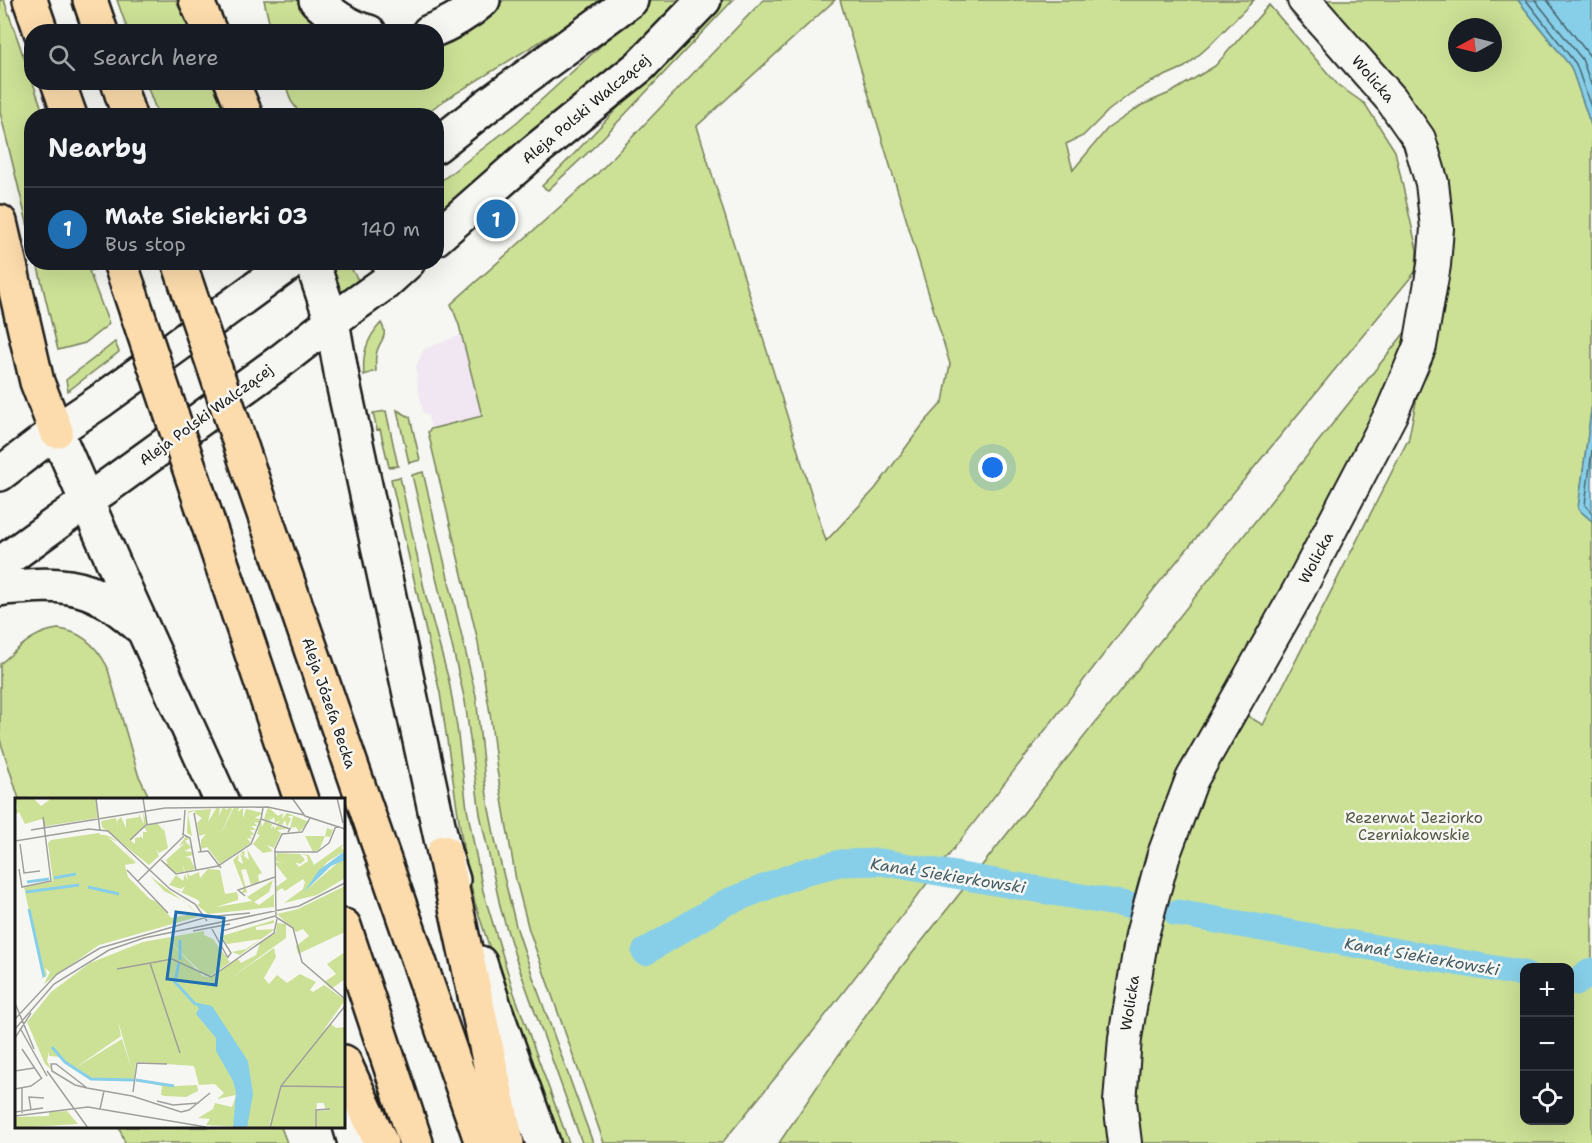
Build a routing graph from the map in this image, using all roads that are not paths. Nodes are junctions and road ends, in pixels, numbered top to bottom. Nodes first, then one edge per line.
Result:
1 (30, 0) edge
2 (90, 0) edge
3 (196, 0) edge
4 (316, 0) edge
5 (483, 0) edge
6 (631, 0) edge
7 (704, 0) edge
8 (1304, 0) edge
9 (38, 24) edge
10 (98, 24) edge
11 (206, 24) edge
12 (351, 24) edge
13 (444, 26) edge
14 (61, 90) edge
15 (121, 90) edge
16 (67, 108) edge
17 (126, 108) edge
18 (444, 140) edge
19 (0, 222) edge
20 (444, 231) edge
21 (182, 270) edge
22 (281, 270) edge
23 (315, 270) edge
24 (399, 270) edge
25 (124, 274) edge
26 (332, 321) junction
27 (56, 431) junction
28 (0, 474) edge
29 (87, 501) junction
30 (0, 564) edge
31 (0, 589) edge
32 (144, 630) junction
33 (220, 798) edge
34 (300, 798) edge
35 (444, 852) junction
36 (345, 929) edge
37 (345, 1064) edge
38 (345, 1108) edge
39 (355, 1143) edge
40 (381, 1143) edge
41 (416, 1143) edge
42 (482, 1143) edge
43 (507, 1143) edge
44 (543, 1143) edge
45 (1125, 1143) edge

1 - 9 main road
2 - 10 main road
3 - 11 main road
4 - 12 main road
5 - 13 main road
6 - 18 main road
7 - 20 main road, Aleja Polski Walczącej
8 - 45 street, Wolicka
14 - 16 main road
15 - 17 main road
19 - 27 main road
21 - 42 main road, Aleja Józefa Becka, bridge
22 - 27 main road
23 - 26 main road
24 - 26 main road, Aleja Polski Walczącej
25 - 34 main road, bridge
26 - 29 main road, Aleja Polski Walczącej
26 - 35 main road
27 - 28 main road
27 - 29 main road
29 - 30 main road, Aleja Polski Walczącej
29 - 32 main road
31 - 32 main road
32 - 33 main road
35 - 43 main road
35 - 44 main road
36 - 41 main road
37 - 40 main road
38 - 39 main road

